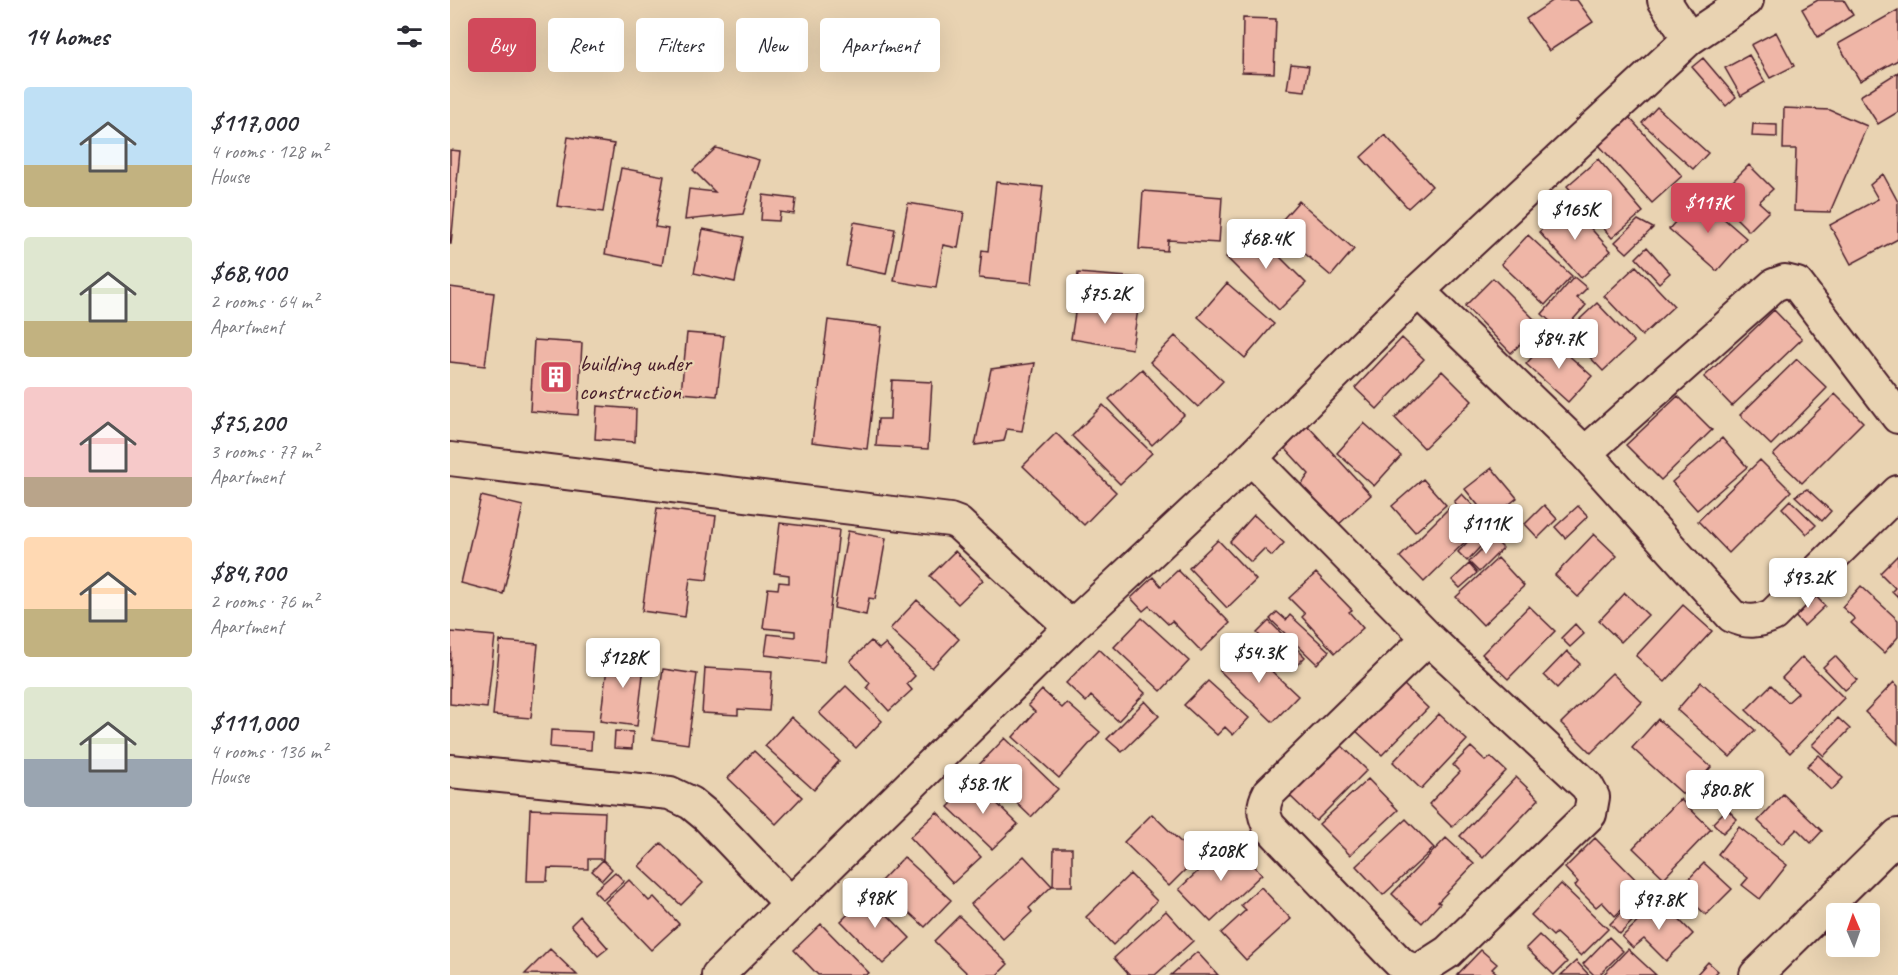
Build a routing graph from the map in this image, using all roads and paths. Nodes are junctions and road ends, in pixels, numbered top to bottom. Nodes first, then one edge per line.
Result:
1 (1664, 0) edge
2 (1747, 0) edge
3 (1689, 39) junction
4 (1418, 291) junction
5 (1898, 417) edge
6 (1585, 453) junction
7 (1251, 458) junction
8 (450, 459) edge
9 (1898, 492) edge
10 (1071, 627) junction
11 (1428, 638) junction
12 (450, 771) edge
13 (1898, 835) edge
14 (790, 903) junction
15 (718, 975) edge
16 (1756, 975) edge

1 - 3 street
2 - 3 street
3 - 4 street
4 - 6 street
4 - 7 street
5 - 6 street
6 - 9 street
7 - 10 street
7 - 11 street
8 - 10 street
10 - 14 street
11 - 11 street
12 - 14 street
13 - 16 street
14 - 15 street

